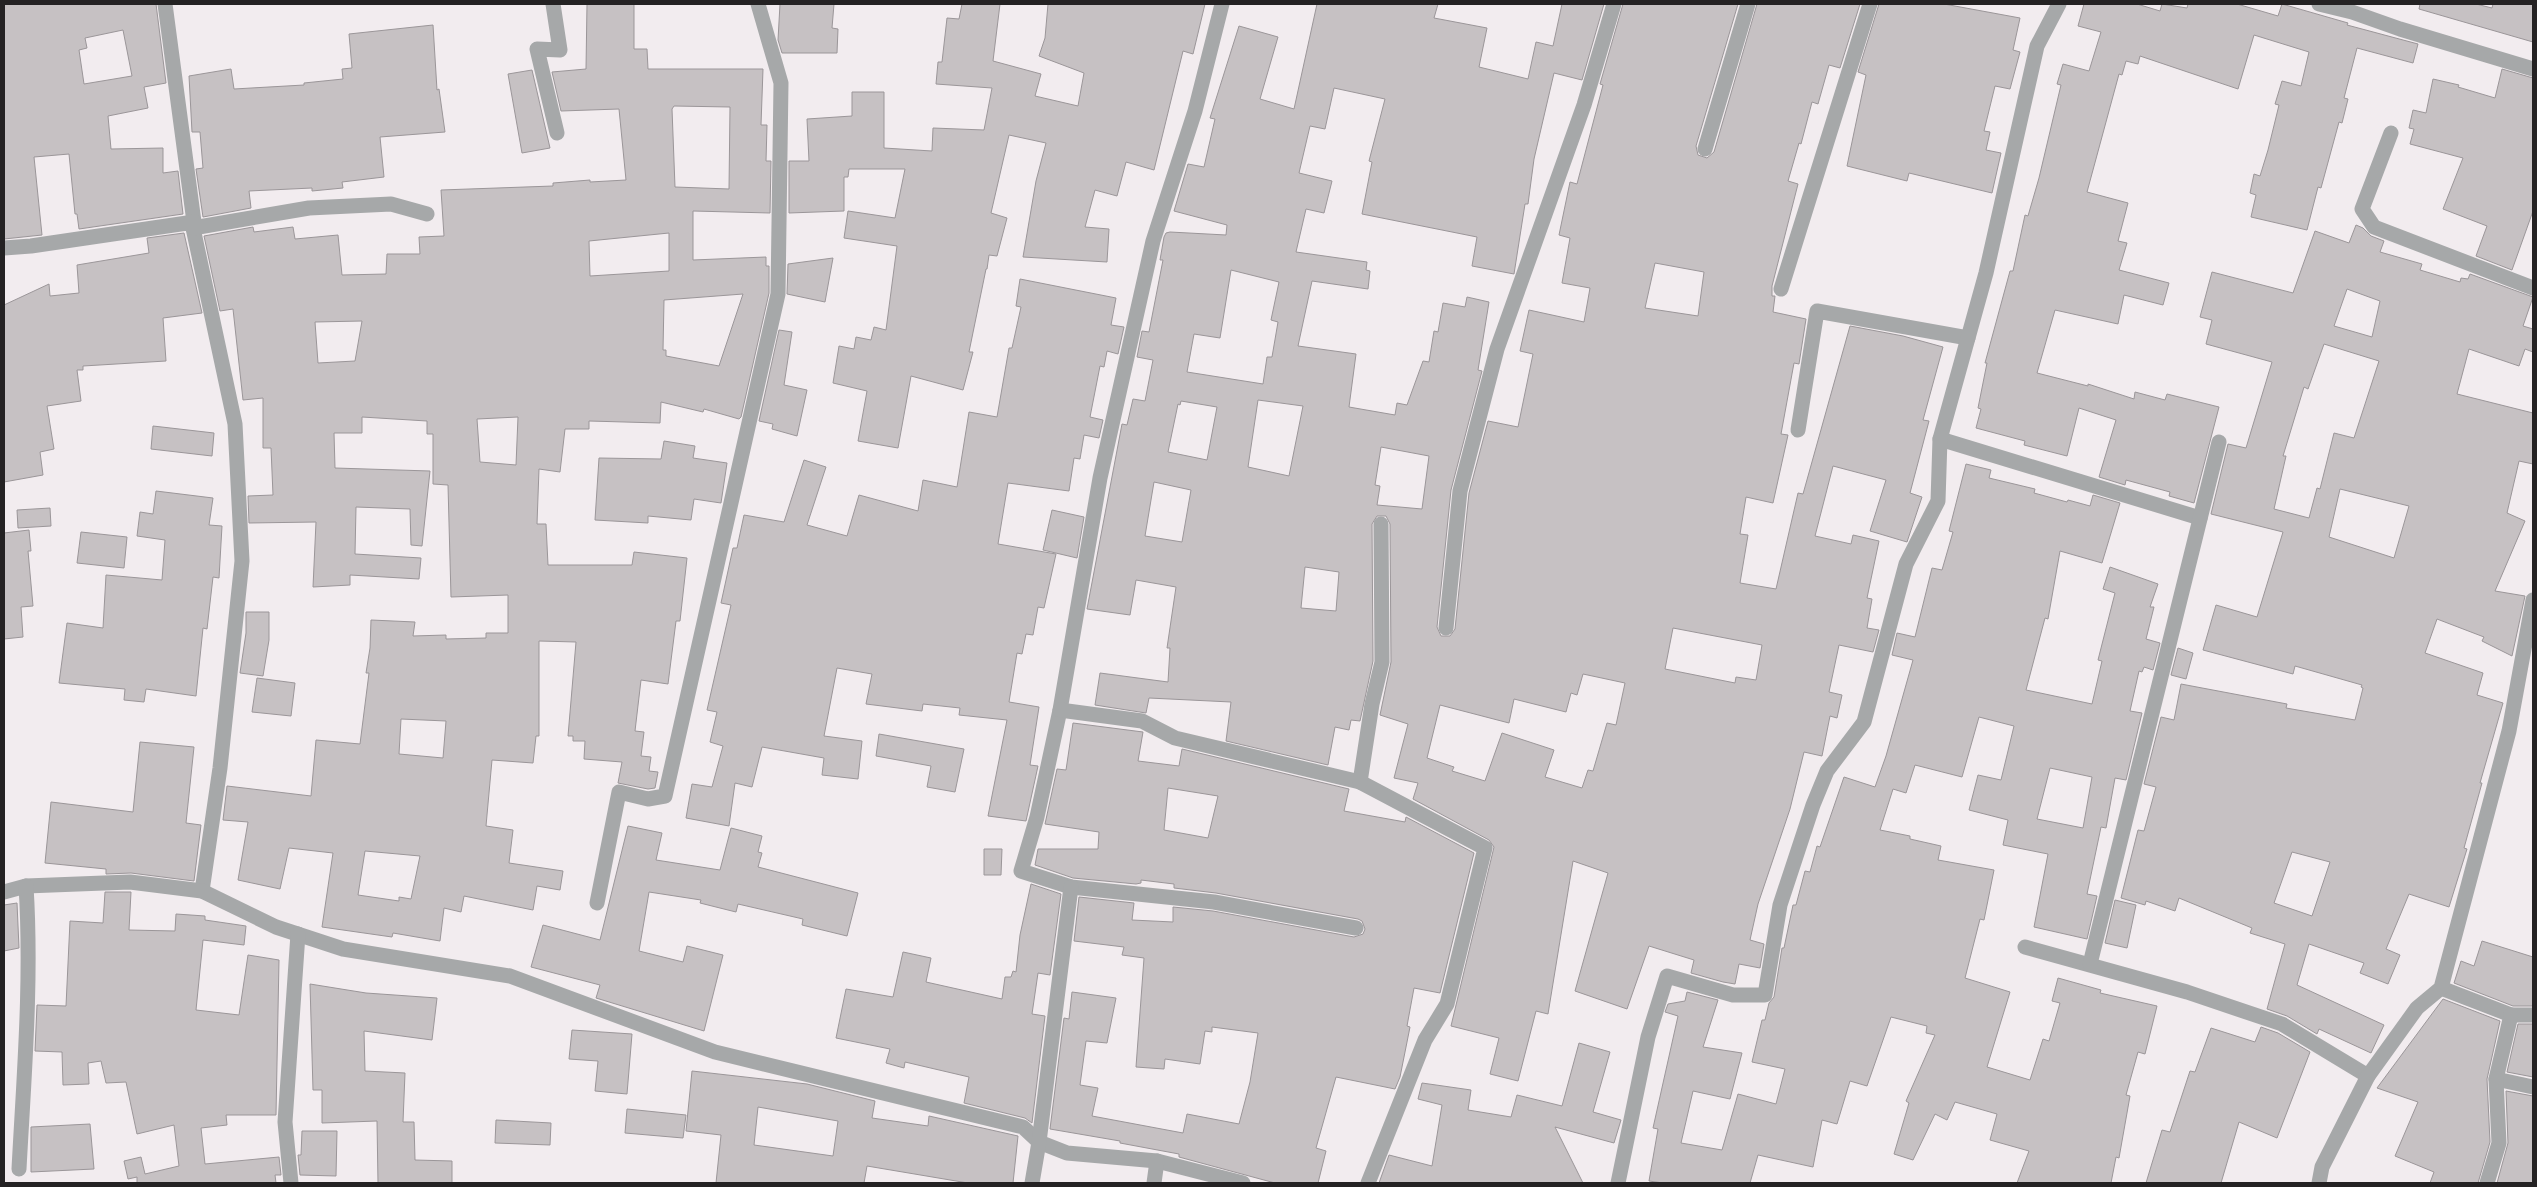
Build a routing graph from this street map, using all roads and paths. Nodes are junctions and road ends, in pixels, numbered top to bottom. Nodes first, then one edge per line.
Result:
1 (165, 4) edge
2 (553, 4) edge
3 (758, 4) edge
4 (1222, 4) edge
5 (1614, 4) edge
6 (1748, 4) edge
7 (1870, 4) edge
8 (2056, 4) edge
9 (2320, 4) edge
10 (2353, 8) edge
11 (2533, 69) edge
12 (557, 133) dead end
13 (2391, 133) dead end
14 (1705, 149) dead end
15 (427, 214) dead end
16 (194, 225) junction
17 (4, 248) edge
18 (2533, 288) edge
19 (1781, 290) dead end
20 (1968, 338) junction
21 (1798, 430) dead end
22 (1940, 439) junction
23 (2219, 442) dead end
24 (2200, 518) junction
25 (1381, 524) dead end
26 (2533, 600) edge
27 (1446, 628) dead end
28 (1060, 710) junction
29 (1360, 782) junction
30 (26, 886) junction
31 (1071, 887) junction
32 (202, 891) junction
33 (4, 892) edge
34 (597, 903) dead end
35 (1356, 928) dead end
36 (298, 934) junction
37 (2025, 947) dead end
38 (2090, 964) junction
39 (2441, 988) junction
40 (2533, 1015) edge
41 (2511, 1016) junction
42 (2368, 1076) junction
43 (2496, 1079) junction
44 (2533, 1087) edge
45 (1040, 1142) junction
46 (1157, 1161) junction
47 (19, 1169) dead end
48 (291, 1183) edge
49 (1032, 1183) edge
50 (1154, 1183) edge
51 (1243, 1183) edge
52 (1368, 1183) edge
53 (1618, 1183) edge
54 (2319, 1183) edge
55 (2487, 1183) edge

1 - 16 street
2 - 12 street
3 - 34 street
4 - 28 street
5 - 27 street
6 - 14 street
7 - 19 street
8 - 20 street
9 - 10 street
10 - 11 street
13 - 18 street
15 - 16 street
16 - 17 street
16 - 32 street
20 - 21 street
20 - 22 street
22 - 24 street
22 - 53 street
23 - 24 street
24 - 38 street
25 - 29 street
26 - 39 street
28 - 29 street
28 - 31 street
29 - 52 street
30 - 32 street
30 - 33 street
30 - 47 street
31 - 35 street
31 - 45 street
32 - 36 street
36 - 45 street
36 - 48 street
37 - 38 street
38 - 42 street
39 - 41 street
39 - 42 street
40 - 41 street
41 - 43 street
42 - 54 street
43 - 44 street
43 - 55 street
45 - 46 street
45 - 49 street
46 - 50 street
46 - 51 street

